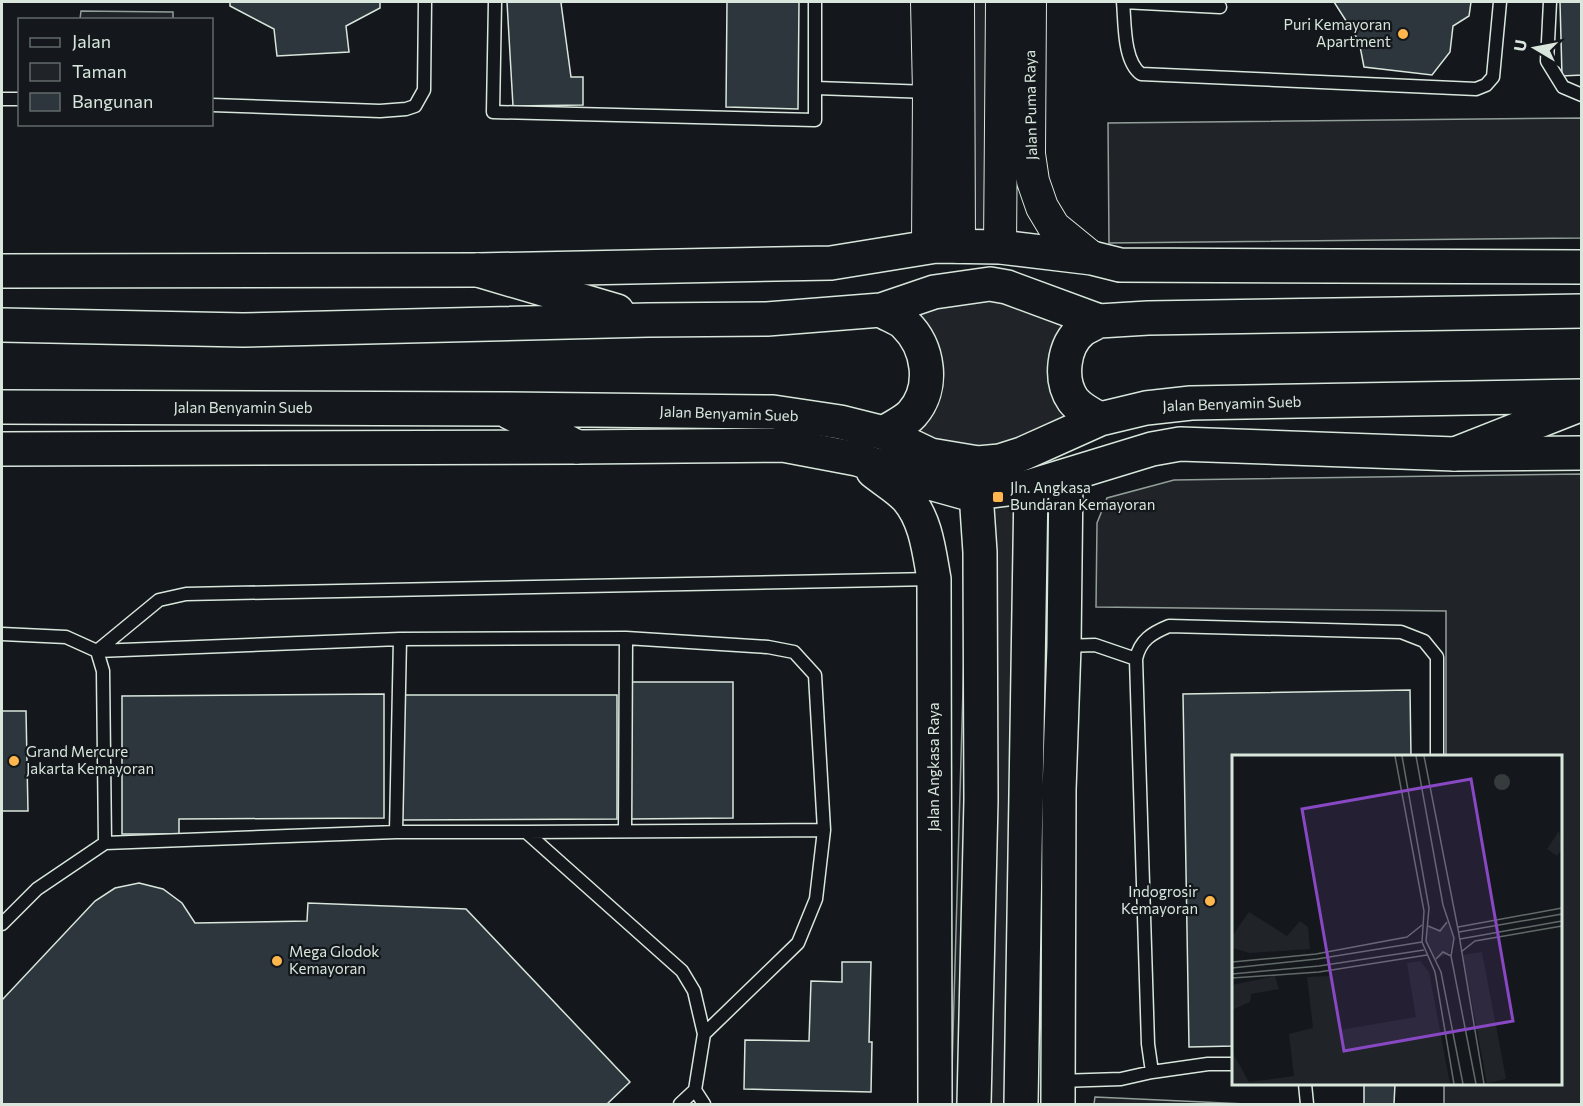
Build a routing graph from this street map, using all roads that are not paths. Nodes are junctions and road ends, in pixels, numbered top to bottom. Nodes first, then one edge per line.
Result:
1 (425, 2) edge
2 (495, 2) edge
3 (815, 2) edge
4 (927, 2) edge
5 (958, 2) edge
6 (1002, 2) edge
7 (1030, 2) edge
8 (1123, 2) edge
9 (1500, 2) edge
10 (1550, 2) edge
11 (1220, 7) dead end
12 (816, 88) junction
13 (929, 92) junction
14 (1581, 95) edge
15 (2, 99) edge
16 (18, 99) edge
17 (213, 105) edge
18 (943, 247) junction
19 (1000, 247) junction
20 (1092, 258) junction
21 (1581, 267) edge
22 (478, 270) junction
23 (2, 271) edge
24 (881, 310) junction
25 (1581, 311) edge
26 (648, 320) junction
27 (1099, 321) junction
28 (2, 325) edge
29 (1581, 396) edge
30 (1581, 404) edge
31 (2, 407) edge
32 (503, 409) junction
33 (1100, 419) junction
34 (884, 433) junction
35 (577, 447) junction
36 (2, 449) edge
37 (1581, 453) edge
38 (1455, 454) junction
39 (857, 459) junction
40 (1066, 476) junction
41 (1030, 500) junction
42 (976, 505) junction
43 (934, 579) junction
44 (2, 634) edge
45 (626, 638) junction
46 (400, 639) junction
47 (1064, 646) junction
48 (97, 651) junction
49 (1136, 658) junction
50 (1437, 755) edge
51 (1026, 788) junction
52 (1059, 790) junction
53 (824, 830) junction
54 (625, 831) junction
55 (396, 832) junction
56 (526, 832) junction
57 (105, 843) junction
58 (2, 924) edge
59 (704, 1034) junction
60 (1232, 1064) edge
61 (1152, 1072) junction
62 (1305, 1085) edge
63 (695, 1090) junction
64 (1059, 1093) edge
65 (680, 1104) edge
66 (704, 1104) edge
67 (935, 1104) edge
68 (974, 1104) edge
69 (1021, 1104) edge
70 (1307, 1104) edge

1 - 17 lane
2 - 12 lane
3 - 12 lane
4 - 13 street
5 - 18 street
6 - 19 street, Jalan Puma Raya
7 - 20 street, Jalan Puma Raya
8 - 9 lane
8 - 11 lane
10 - 14 lane
12 - 13 lane
13 - 18 street
15 - 16 lane
18 - 19 main road
18 - 22 main road
19 - 20 main road
20 - 21 main road
22 - 23 main road
22 - 26 main road
24 - 26 main road
24 - 27 main road
24 - 34 main road
25 - 27 main road
26 - 28 main road
27 - 33 main road
29 - 33 main road, Jalan Benyamin Sueb
30 - 38 main road
31 - 32 main road, Jalan Benyamin Sueb
32 - 34 main road, Jalan Benyamin Sueb
32 - 35 main road
33 - 34 main road, Jalan Benyamin Sueb
35 - 36 main road, Jalan Benyamin Sueb
35 - 39 main road, Jalan Benyamin Sueb
37 - 38 main road, Jalan Benyamin Sueb
38 - 40 main road, Jalan Benyamin Sueb
39 - 42 main road, Jalan Benyamin Sueb
39 - 43 main road, Jalan Angkasa Raya
40 - 41 main road, Jalan Benyamin Sueb
40 - 47 main road
41 - 42 main road, Jalan Benyamin Sueb
41 - 51 main road
42 - 68 main road
43 - 48 lane
43 - 67 main road, Jalan Angkasa Raya
44 - 48 lane
45 - 46 lane
45 - 53 lane
45 - 54 lane
46 - 48 lane
46 - 55 lane
47 - 49 lane
47 - 52 main road
48 - 57 lane
49 - 50 lane
49 - 61 lane
51 - 52 main road
51 - 69 main road
52 - 64 main road
53 - 54 lane
53 - 59 lane
54 - 56 lane
55 - 56 lane
55 - 57 lane
56 - 59 lane
57 - 58 lane
59 - 63 lane
60 - 61 lane
61 - 64 lane
62 - 70 lane
63 - 65 lane
63 - 66 lane

